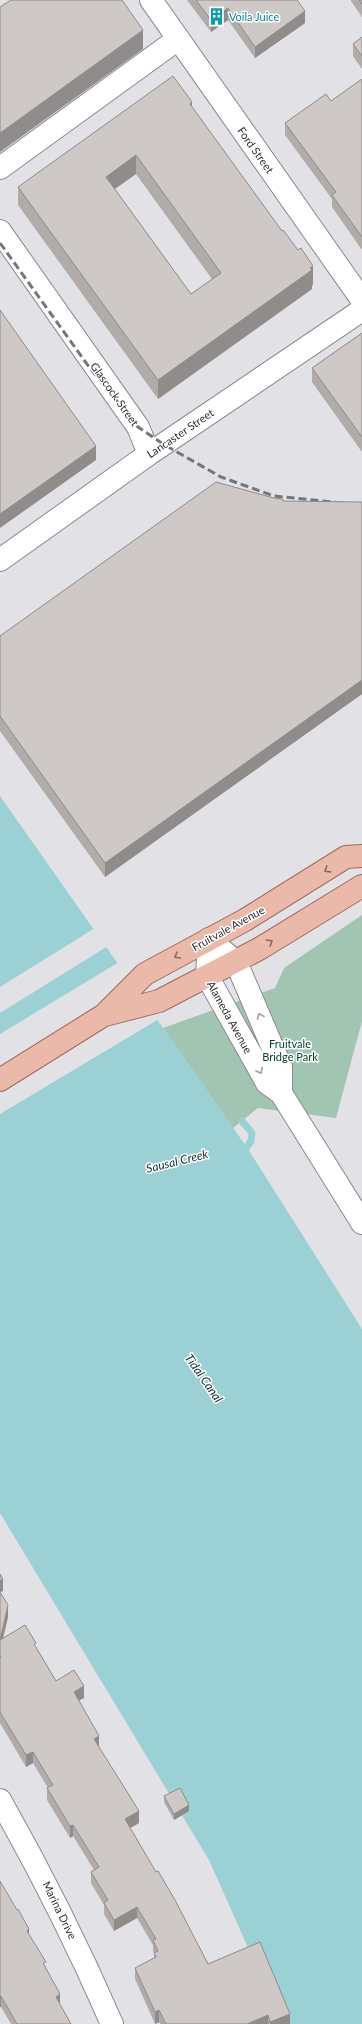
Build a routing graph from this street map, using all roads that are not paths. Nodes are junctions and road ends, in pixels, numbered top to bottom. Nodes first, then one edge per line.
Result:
1 (151, 0) edge
2 (178, 39) junction
3 (0, 168) edge
4 (0, 231) edge
5 (0, 255) edge
6 (362, 300) edge
7 (362, 310) edge
8 (149, 454) junction
9 (0, 560) edge
10 (362, 856) edge
11 (362, 886) edge
12 (208, 939) junction
13 (236, 962) junction
14 (207, 976) junction
15 (104, 1015) junction
16 (0, 1080) edge
17 (281, 1093) junction
18 (362, 1224) edge
19 (0, 1800) edge
20 (112, 2024) edge

1 - 2 street, Ford Street
2 - 3 street
2 - 6 street, Ford Street
4 - 8 street, Glascock Street
5 - 8 street, Glascock Street
7 - 8 street, Lancaster Street
8 - 9 street, Lancaster Street
10 -> 12 main road, Fruitvale Avenue
13 -> 11 main road, Fruitvale Avenue
12 - 13 street
12 - 14 street, Alameda Avenue
12 -> 15 main road, Fruitvale Avenue
13 - 14 main road, Fruitvale Avenue
17 -> 13 street
14 - 15 main road, Fruitvale Avenue
14 -> 17 street, Alameda Avenue
15 - 16 main road, Fruitvale Avenue
17 - 18 street, Alameda Avenue
19 - 20 street, Marina Drive

